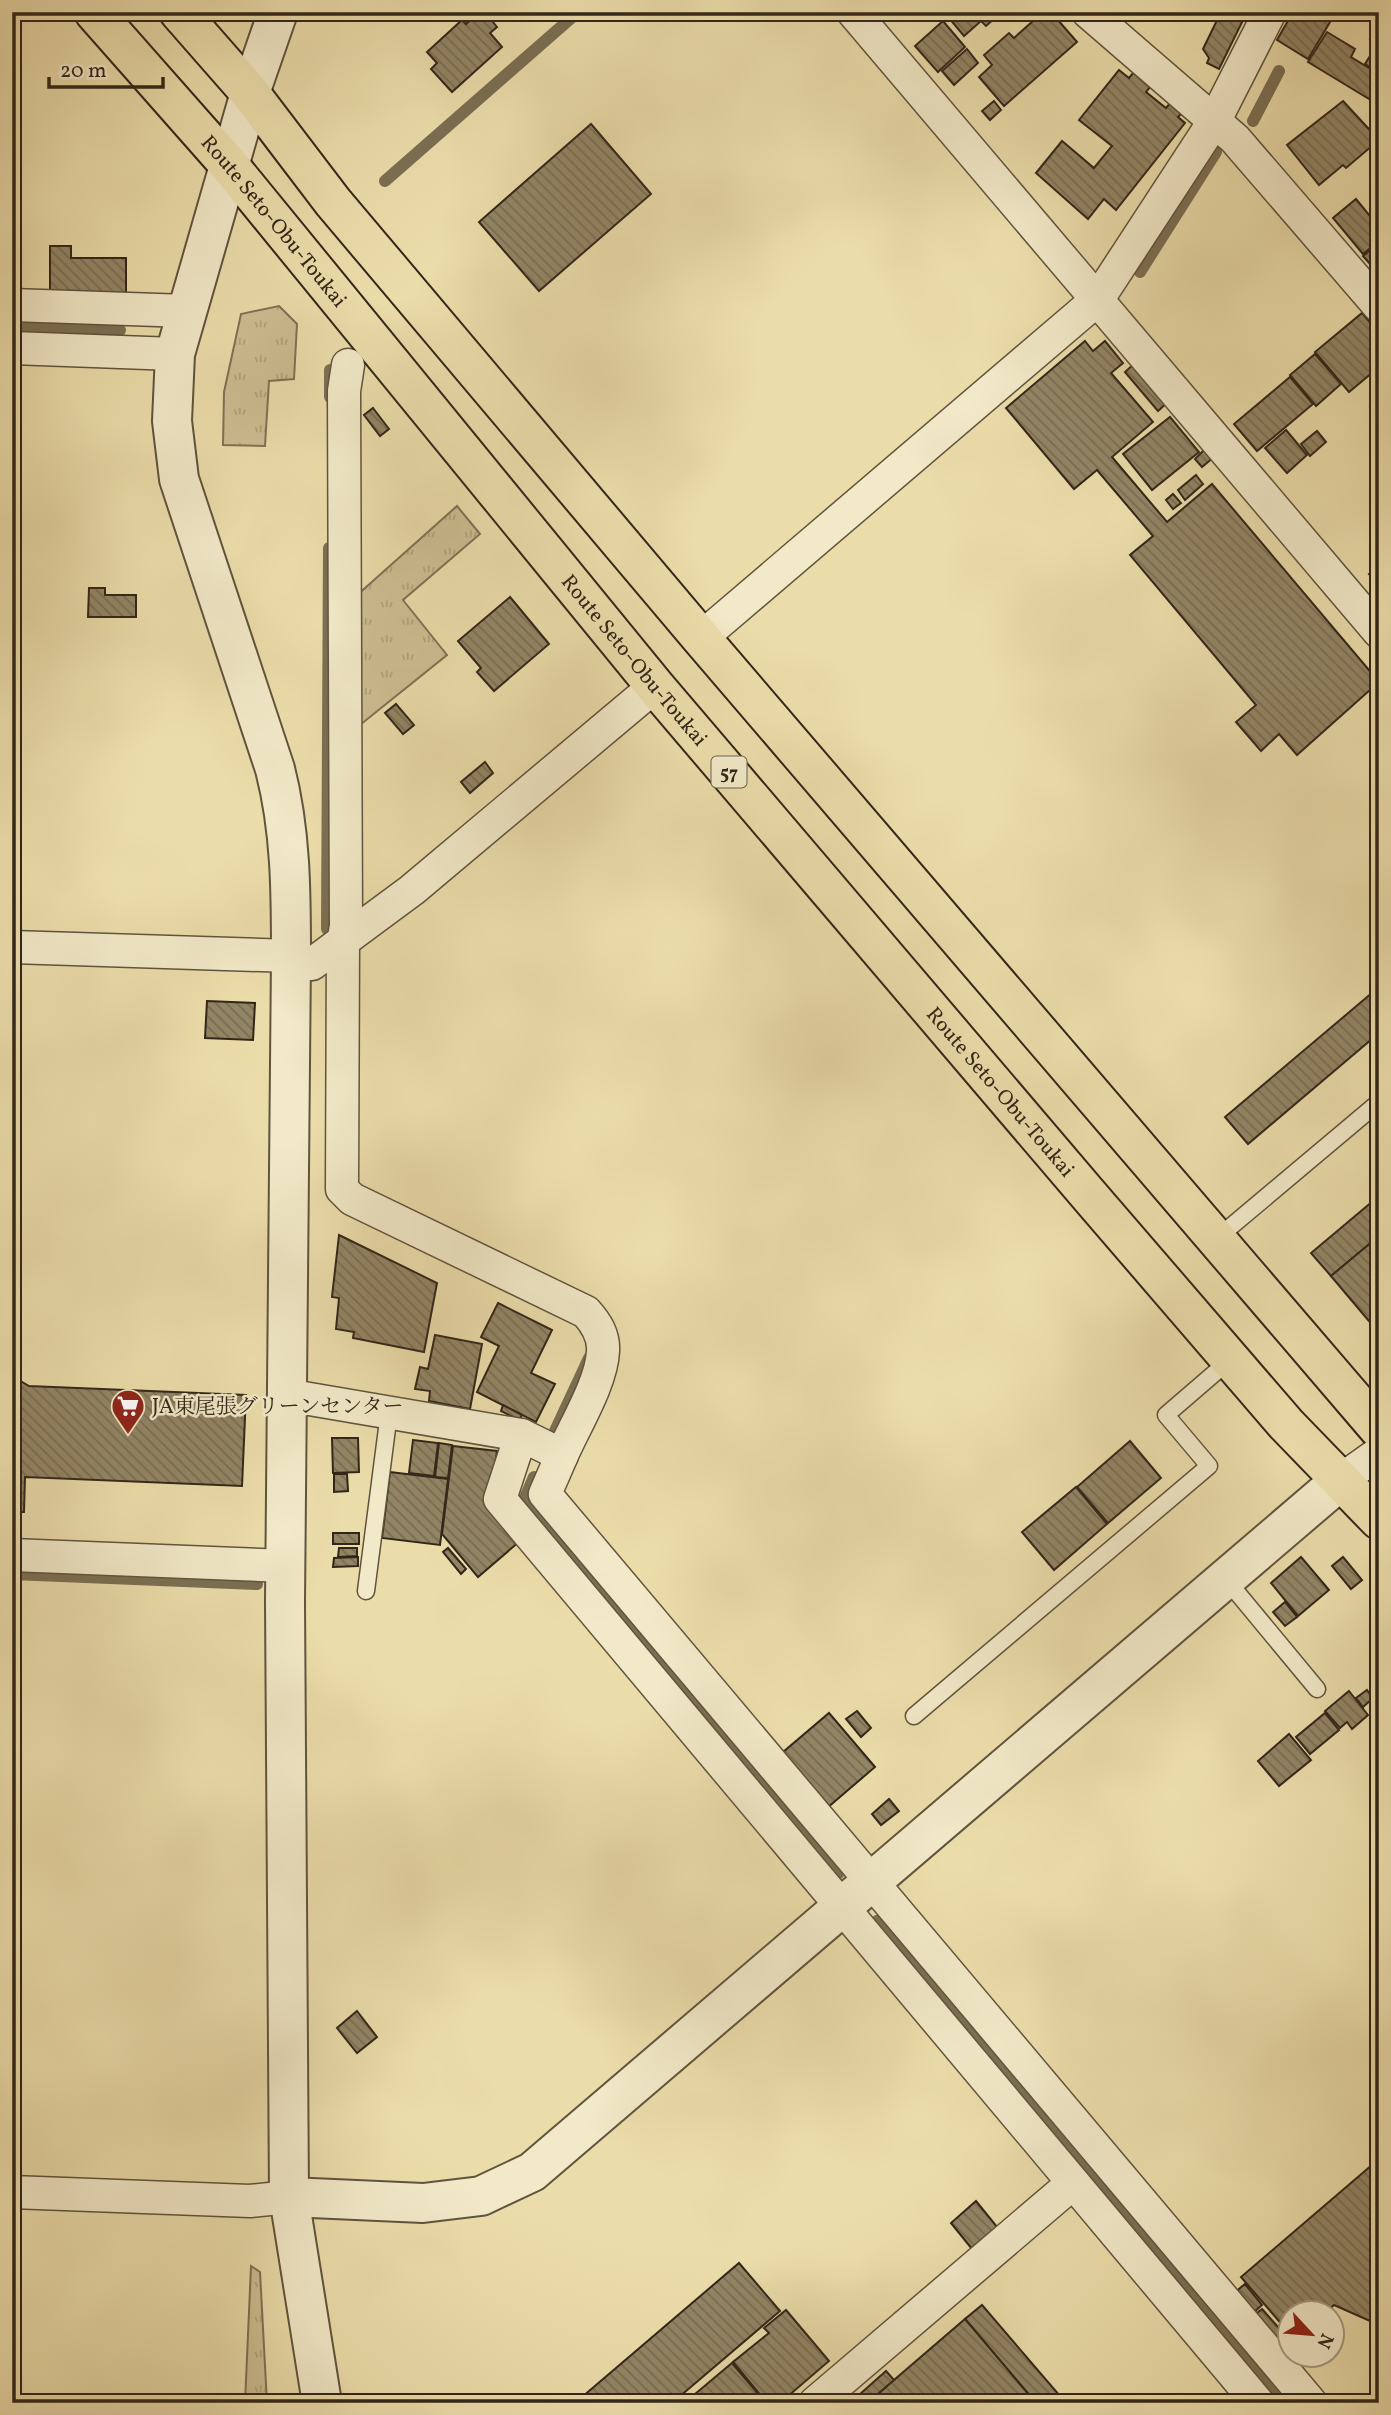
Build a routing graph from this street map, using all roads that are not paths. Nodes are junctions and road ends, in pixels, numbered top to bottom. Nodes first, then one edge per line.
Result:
1 (94, 12) edge
2 (179, 12) edge
3 (278, 12) edge
4 (853, 12) edge
5 (1088, 12) edge
6 (1270, 12) edge
7 (250, 93) junction
8 (1214, 120) junction
9 (229, 165) junction
10 (1098, 299) junction
11 (12, 305) edge
12 (1379, 306) edge
13 (187, 311) junction
14 (12, 348) edge
15 (175, 354) junction
16 (348, 365) dead end
17 (1379, 632) edge
18 (701, 638) junction
19 (655, 686) junction
20 (343, 943) junction
21 (12, 947) edge
22 (291, 956) junction
23 (1379, 1102) edge
24 (1216, 1240) junction
25 (1231, 1359) junction
26 (286, 1395) junction
27 (389, 1413) junction
28 (1379, 1429) edge
29 (521, 1436) junction
30 (1379, 1453) edge
31 (562, 1455) junction
32 (1341, 1480) junction
33 (1379, 1520) edge
34 (12, 1555) edge
35 (285, 1566) junction
36 (1225, 1578) junction
37 (366, 1591) dead end
38 (1317, 1689) dead end
39 (915, 1716) dead end
40 (869, 1882) junction
41 (840, 1906) junction
42 (1073, 2182) junction
43 (12, 2192) edge
44 (289, 2197) junction
45 (322, 2403) edge
46 (815, 2403) edge
47 (1258, 2403) edge
48 (1311, 2403) edge

1 - 9 main road, Route Seto-Obu-Toukai / 57
2 - 7 main road
3 - 7 street
4 - 10 street
5 - 8 street
6 - 8 street
7 - 9 street
7 - 18 main road
8 - 10 street
8 - 12 street
9 - 13 street
9 - 19 main road, Route Seto-Obu-Toukai / 57
10 - 17 street
10 - 18 street
11 - 13 street
13 - 15 street
14 - 15 street
15 - 22 street
16 - 20 street
18 - 24 main road
19 - 20 street
19 - 25 main road, Route Seto-Obu-Toukai / 57
20 - 22 street
20 - 31 street
21 - 22 street
22 - 26 street
23 - 24 lane
24 - 28 main road
25 - 32 main road, Route Seto-Obu-Toukai / 57
25 - 39 lane
26 - 27 street
26 - 35 street
27 - 29 street
27 - 37 lane
29 - 31 street
29 - 41 street
30 - 32 street
31 - 40 street
32 - 33 main road, Route Seto-Obu-Toukai / 57
32 - 36 street
34 - 35 street
35 - 44 street
36 - 38 lane
36 - 40 street
40 - 41 street
40 - 48 street
41 - 42 street
41 - 44 street
42 - 46 street
42 - 47 street
43 - 44 street
44 - 45 street

